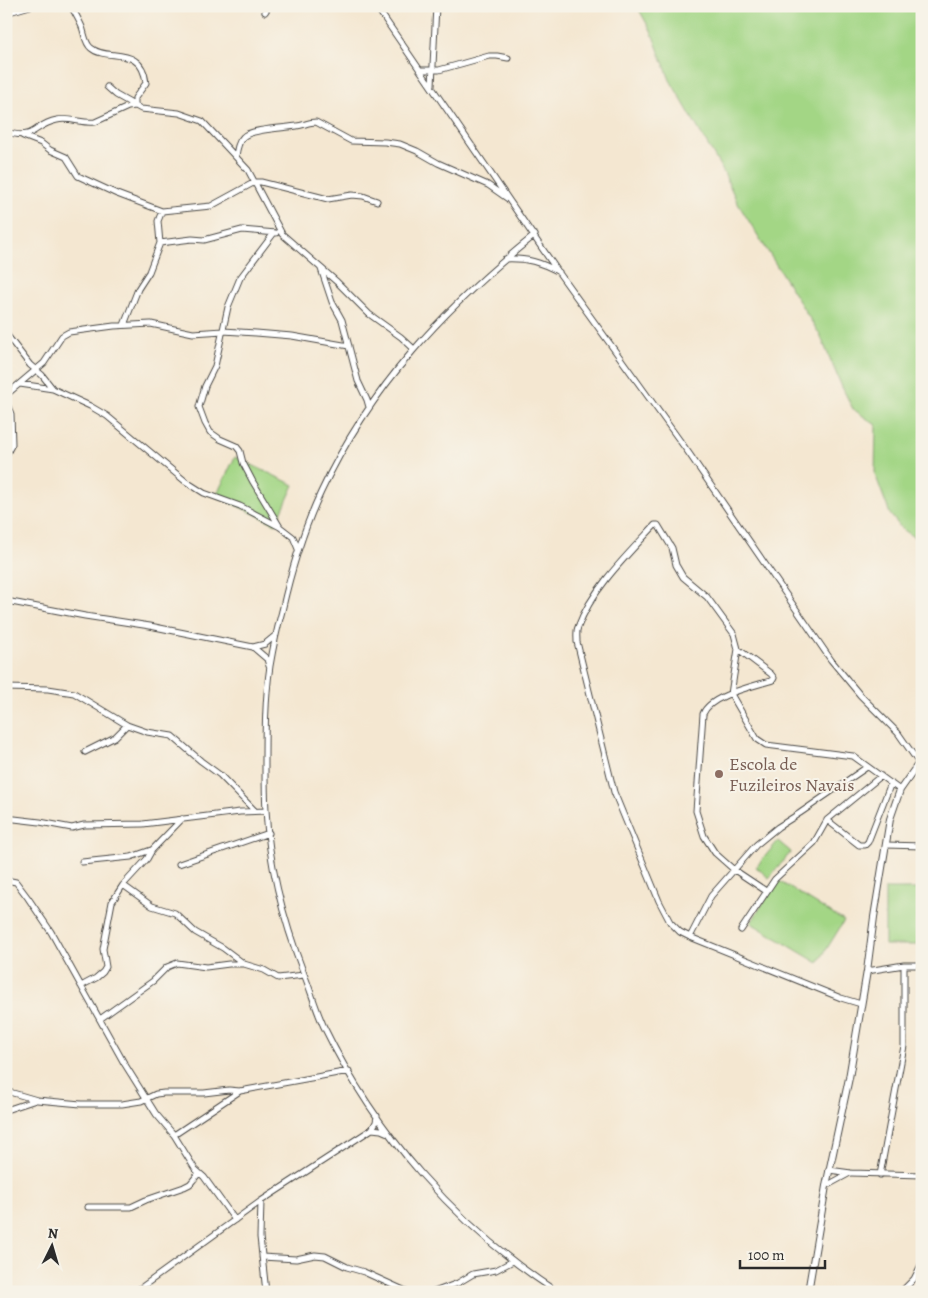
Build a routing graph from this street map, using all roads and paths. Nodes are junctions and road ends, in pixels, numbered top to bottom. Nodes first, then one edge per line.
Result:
1 (30, 6) edge
2 (71, 6) edge
3 (269, 6) edge
4 (376, 6) edge
5 (436, 6) edge
6 (265, 12) dead end
7 (6, 13) edge
8 (508, 58) dead end
9 (420, 70) junction
10 (432, 71) junction
11 (432, 86) junction
12 (107, 87) dead end
13 (135, 106) junction
14 (6, 132) edge
15 (23, 136) junction
16 (236, 156) junction
17 (254, 182) junction
18 (511, 200) junction
19 (377, 201) dead end
20 (162, 210) junction
21 (274, 233) junction
22 (282, 234) junction
23 (535, 235) junction
24 (160, 243) junction
25 (505, 259) junction
26 (321, 269) junction
27 (559, 272) junction
28 (124, 325) junction
29 (223, 331) junction
30 (6, 334) edge
31 (349, 346) junction
32 (414, 349) junction
33 (35, 369) junction
34 (20, 384) junction
35 (53, 390) junction
36 (6, 395) edge
37 (369, 407) junction
38 (6, 455) edge
39 (280, 527) junction
40 (305, 532) junction
41 (290, 534) junction
42 (298, 549) junction
43 (6, 601) edge
44 (276, 635) junction
45 (253, 647) junction
46 (738, 649) junction
47 (270, 667) junction
48 (6, 688) edge
49 (730, 694) junction
50 (127, 726) junction
51 (86, 752) dead end
52 (920, 765) edge
53 (867, 767) junction
54 (881, 776) junction
55 (891, 783) junction
56 (900, 790) junction
57 (255, 811) junction
58 (266, 812) junction
59 (6, 818) edge
60 (182, 819) junction
61 (826, 820) junction
62 (269, 832) junction
63 (886, 845) junction
64 (922, 846) edge
65 (152, 850) junction
66 (82, 862) dead end
67 (179, 864) dead end
68 (733, 869) junction
69 (6, 880) edge
70 (123, 885) junction
71 (766, 892) junction
72 (741, 930) dead end
73 (690, 937) junction
74 (244, 964) junction
75 (904, 965) junction
76 (922, 965) edge
77 (867, 971) junction
78 (304, 974) junction
79 (81, 986) junction
80 (861, 1004) junction
81 (100, 1019) junction
82 (349, 1071) junction
83 (6, 1091) edge
84 (240, 1091) junction
85 (147, 1098) junction
86 (37, 1100) junction
87 (6, 1110) edge
88 (376, 1116) junction
89 (372, 1128) junction
90 (388, 1133) junction
91 (174, 1135) junction
92 (830, 1170) junction
93 (199, 1173) junction
94 (851, 1173) junction
95 (880, 1175) junction
96 (922, 1176) edge
97 (826, 1186) junction
98 (261, 1201) junction
99 (88, 1206) dead end
100 (235, 1220) junction
101 (262, 1256) junction
102 (513, 1261) junction
103 (922, 1263) edge
104 (135, 1292) edge
105 (266, 1292) edge
106 (408, 1292) edge
107 (434, 1292) edge
108 (556, 1292) edge
109 (808, 1292) edge
110 (901, 1292) edge

1 - 7 street
2 - 13 street
3 - 6 street
4 - 9 street
5 - 10 street
8 - 10 street
9 - 10 street
9 - 11 street
10 - 11 street
11 - 18 street
12 - 13 street
13 - 15 street
13 - 16 street
14 - 15 street
15 - 20 street
16 - 17 street
16 - 18 street
17 - 19 street
17 - 20 street
17 - 22 street
18 - 23 street
20 - 24 street
21 - 22 street
21 - 24 street
21 - 29 street
22 - 26 street
23 - 25 street
23 - 27 street
24 - 28 street
25 - 27 street
25 - 32 street
26 - 31 street
26 - 32 street
27 - 52 street
28 - 29 street
28 - 33 street
29 - 31 street
29 - 39 street
30 - 33 street
31 - 37 street
32 - 37 street
33 - 34 street
33 - 35 street
34 - 35 street
34 - 36 street
35 - 39 street
36 - 38 street
37 - 40 street
39 - 41 street
40 - 41 street
40 - 42 street
41 - 42 street
42 - 44 street
43 - 45 street
44 - 45 street
44 - 47 street
45 - 47 street
46 - 49 street
46 - 49 street
46 - 73 street
47 - 58 street
48 - 50 street
49 - 53 street
49 - 68 street
50 - 51 street
50 - 57 street
52 - 56 street
53 - 54 street
53 - 68 street
54 - 55 street
54 - 61 street
55 - 56 street
55 - 61 street
56 - 63 street
57 - 58 street
57 - 60 street
58 - 62 street
59 - 60 street
60 - 65 street
61 - 71 street
62 - 67 street
62 - 78 street
63 - 64 street
63 - 77 street
65 - 66 street
65 - 70 street
68 - 71 street
68 - 73 street
69 - 79 street
70 - 74 street
70 - 79 street
71 - 72 street
73 - 80 street
74 - 78 street
74 - 81 street
75 - 76 street
75 - 77 street
75 - 95 street
77 - 80 street
78 - 82 street
79 - 81 street
80 - 92 street
81 - 85 street
82 - 84 street
82 - 88 street
83 - 86 street
84 - 85 street
84 - 91 street
85 - 86 street
85 - 91 street
86 - 87 street
88 - 89 street
88 - 90 street
89 - 90 street
89 - 98 street
90 - 102 street
91 - 93 street
92 - 94 street
92 - 97 street
93 - 99 street
93 - 100 street
94 - 95 street
94 - 97 street
95 - 96 street
97 - 109 street
98 - 100 street
98 - 101 street
100 - 104 street
101 - 105 street
101 - 106 street
102 - 107 street
102 - 108 street
103 - 110 street

